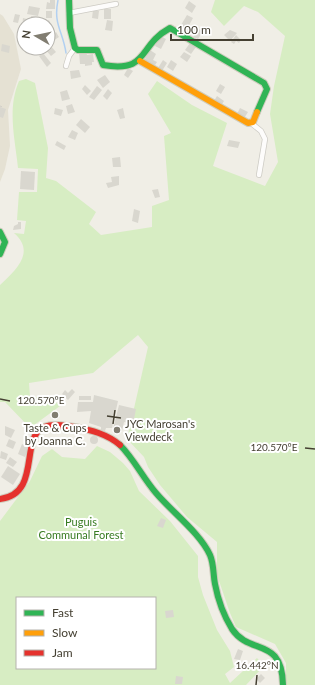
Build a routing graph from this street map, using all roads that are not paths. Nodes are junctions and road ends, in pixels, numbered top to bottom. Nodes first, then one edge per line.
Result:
1 (70, 0) edge
2 (116, 4) dead end
3 (69, 13) junction
4 (75, 48) junction
5 (140, 61) junction
6 (66, 66) dead end
7 (251, 123) junction
8 (259, 175) dead end
9 (0, 232) edge
10 (0, 254) edge
11 (0, 499) edge
12 (283, 685) edge

1 - 3 main road
2 - 3 street
3 - 4 main road
4 - 5 main road
4 - 6 street
5 - 7 main road
5 - 7 main road
7 - 8 street
9 - 10 main road
11 - 12 main road

